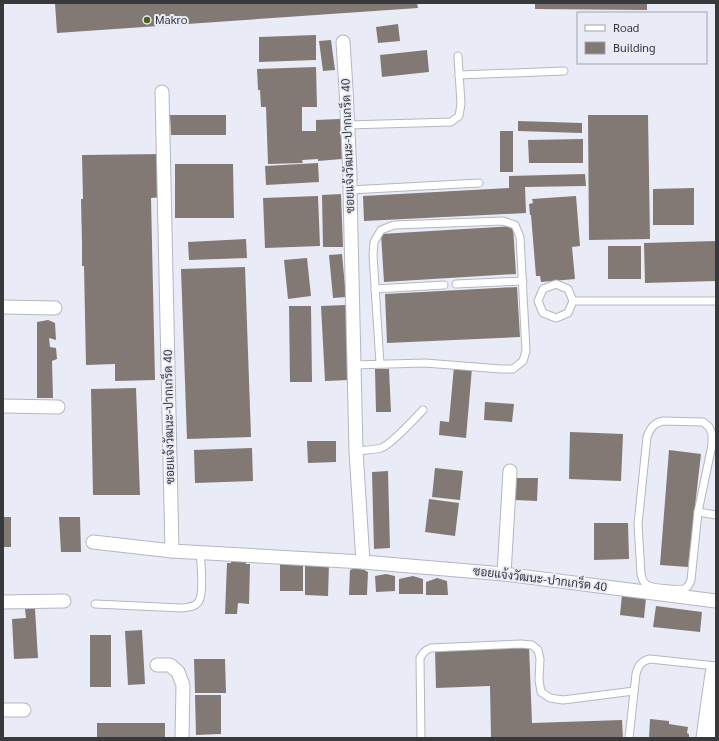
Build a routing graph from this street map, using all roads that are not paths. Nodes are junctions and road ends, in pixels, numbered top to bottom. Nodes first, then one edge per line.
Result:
1 (343, 42) dead end
2 (458, 56) dead end
3 (564, 70) dead end
4 (459, 75) junction
5 (162, 92) dead end
6 (348, 125) junction
7 (479, 183) dead end
8 (350, 190) junction
9 (523, 281) junction
10 (456, 284) dead end
11 (444, 285) dead end
12 (375, 289) junction
13 (573, 301) junction
14 (716, 301) edge
15 (3, 308) edge
16 (55, 308) dead end
17 (380, 364) junction
18 (354, 365) junction
19 (3, 406) edge
20 (58, 407) dead end
21 (423, 410) dead end
22 (356, 451) junction
23 (510, 471) dead end
24 (698, 512) junction
25 (716, 515) edge
26 (93, 542) dead end
27 (172, 551) junction
28 (200, 552) junction
29 (363, 562) junction
30 (504, 574) junction
31 (64, 601) dead end
32 (716, 601) edge
33 (3, 602) edge
34 (95, 604) dead end
35 (157, 665) dead end
36 (716, 666) edge
37 (716, 674) edge
38 (634, 691) junction
39 (3, 710) edge
40 (24, 710) dead end
41 (182, 738) edge
42 (421, 738) edge
43 (629, 738) edge
44 (707, 738) edge

1 - 6 street, ซอยแจ้งวัฒนะ-ปากเกร็ด 40
2 - 4 lane
3 - 4 lane
4 - 6 lane
5 - 27 street, ซอยแจ้งวัฒนะ-ปากเกร็ด 40
6 - 8 street, ซอยแจ้งวัฒนะ-ปากเกร็ด 40
7 - 8 lane
8 - 18 street, ซอยแจ้งวัฒนะ-ปากเกร็ด 40
9 - 10 lane
9 - 12 lane
9 - 17 lane
11 - 12 lane
12 - 17 lane
13 - 13 lane
13 - 14 lane
15 - 16 street
17 - 18 lane
18 - 22 street, ซอยแจ้งวัฒนะ-ปากเกร็ด 40
19 - 20 street
21 - 22 lane
22 - 29 street, ซอยแจ้งวัฒนะ-ปากเกร็ด 40
23 - 30 street
24 - 24 lane
24 - 25 lane
26 - 27 street
27 - 28 street, ซอยแจ้งวัฒนะ-ปากเกร็ด 40
28 - 29 street, ซอยแจ้งวัฒนะ-ปากเกร็ด 40
28 - 34 lane
29 - 30 street, ซอยแจ้งวัฒนะ-ปากเกร็ด 40
30 - 32 street, ซอยแจ้งวัฒนะ-ปากเกร็ด 40
31 - 33 street
35 - 41 street
36 - 38 lane
37 - 44 main road
38 - 42 lane
38 - 43 lane
39 - 40 street

